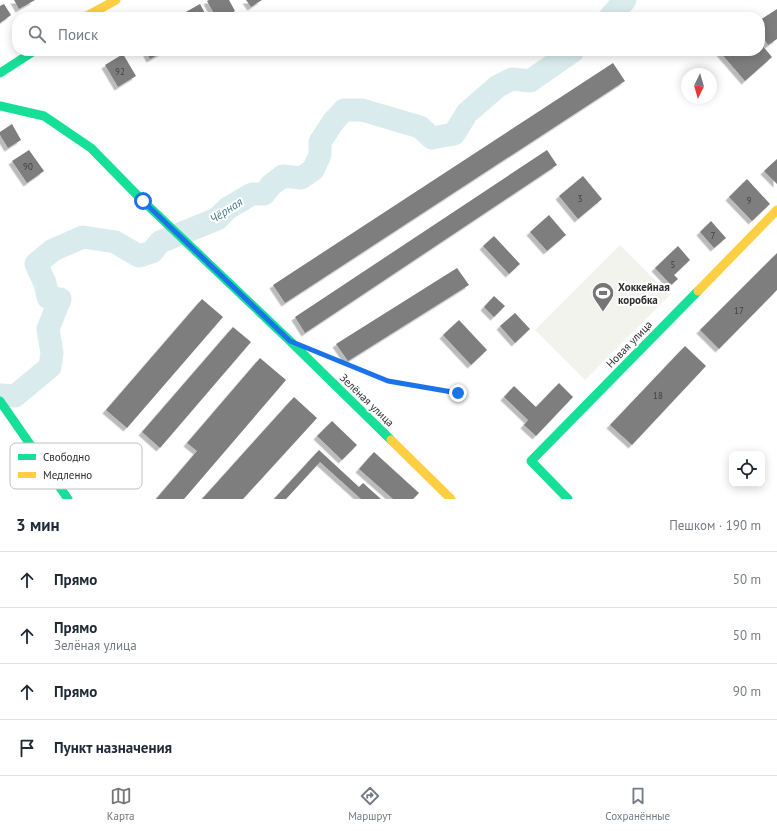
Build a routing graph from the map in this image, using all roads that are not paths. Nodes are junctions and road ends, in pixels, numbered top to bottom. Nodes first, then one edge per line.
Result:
1 (116, 0) edge
2 (95, 12) edge
3 (26, 56) edge
4 (0, 73) edge
5 (0, 106) edge
6 (777, 210) edge
7 (0, 400) edge
8 (30, 443) edge
9 (61, 489) edge
10 (68, 499) edge
11 (451, 499) edge
12 (568, 499) edge

1 - 2 street
3 - 4 street
5 - 11 street, Зелёная улица
6 - 12 street, Новая улица
7 - 8 street
9 - 10 street

